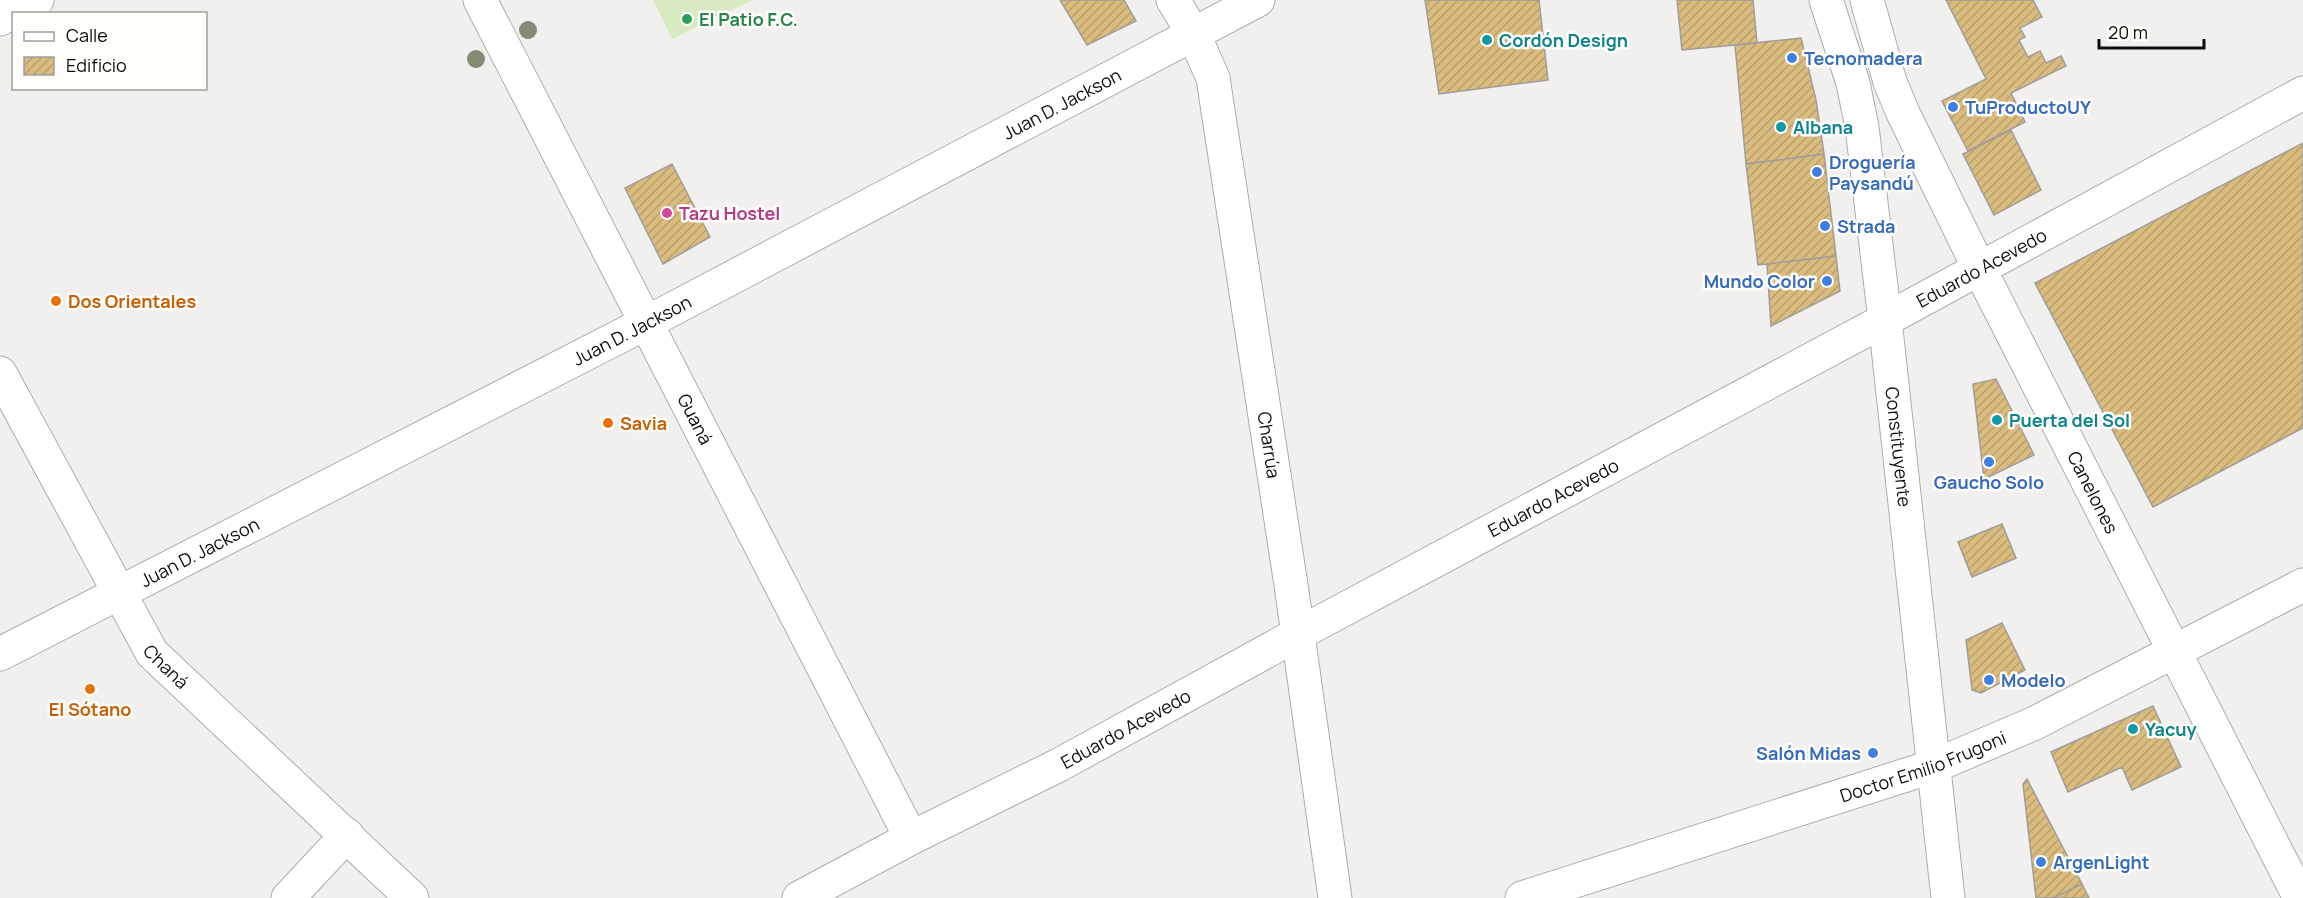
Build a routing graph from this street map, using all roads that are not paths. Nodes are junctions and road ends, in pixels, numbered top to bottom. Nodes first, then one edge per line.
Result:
1 (37, 0) edge
2 (480, 0) edge
3 (1173, 0) edge
4 (1258, 0) edge
5 (1827, 1) edge
6 (1869, 8) edge
7 (14, 12) edge
8 (1193, 33) junction
9 (2303, 93) edge
10 (1979, 268) junction
11 (1885, 320) junction
12 (646, 323) junction
13 (0, 373) edge
14 (2303, 585) edge
15 (119, 594) junction
16 (1298, 634) junction
17 (2174, 652) junction
18 (0, 654) edge
19 (1934, 766) junction
20 (347, 835) junction
21 (911, 838) junction
22 (288, 898) edge
23 (412, 898) edge
24 (799, 898) edge
25 (1335, 898) edge
26 (1522, 898) edge
27 (1948, 898) edge
28 (2300, 898) edge

1 - 7 street
2 - 12 street, Guaná
3 - 8 street, Charrúa
4 - 8 street, Juan D. Jackson
5 - 11 street, Constituyente
6 - 10 street, Canelones
8 - 12 street, Juan D. Jackson
8 - 16 street, Charrúa
9 - 10 street, Eduardo Acevedo
10 - 11 street, Eduardo Acevedo
10 - 17 street, Canelones
11 - 16 street, Eduardo Acevedo
11 - 19 street, Constituyente
12 - 15 street, Juan D. Jackson
12 - 21 street, Guaná
13 - 15 street, Chaná
14 - 17 street, Doctor Emilio Frugoni
15 - 18 street, Juan D. Jackson
15 - 20 street, Chaná
16 - 21 street, Eduardo Acevedo
16 - 25 street, Charrúa
17 - 19 street, Doctor Emilio Frugoni
17 - 28 street, Canelones
19 - 26 street, Doctor Emilio Frugoni
19 - 27 street, Constituyente
20 - 22 street
20 - 23 street, Chaná
21 - 24 street, Eduardo Acevedo

